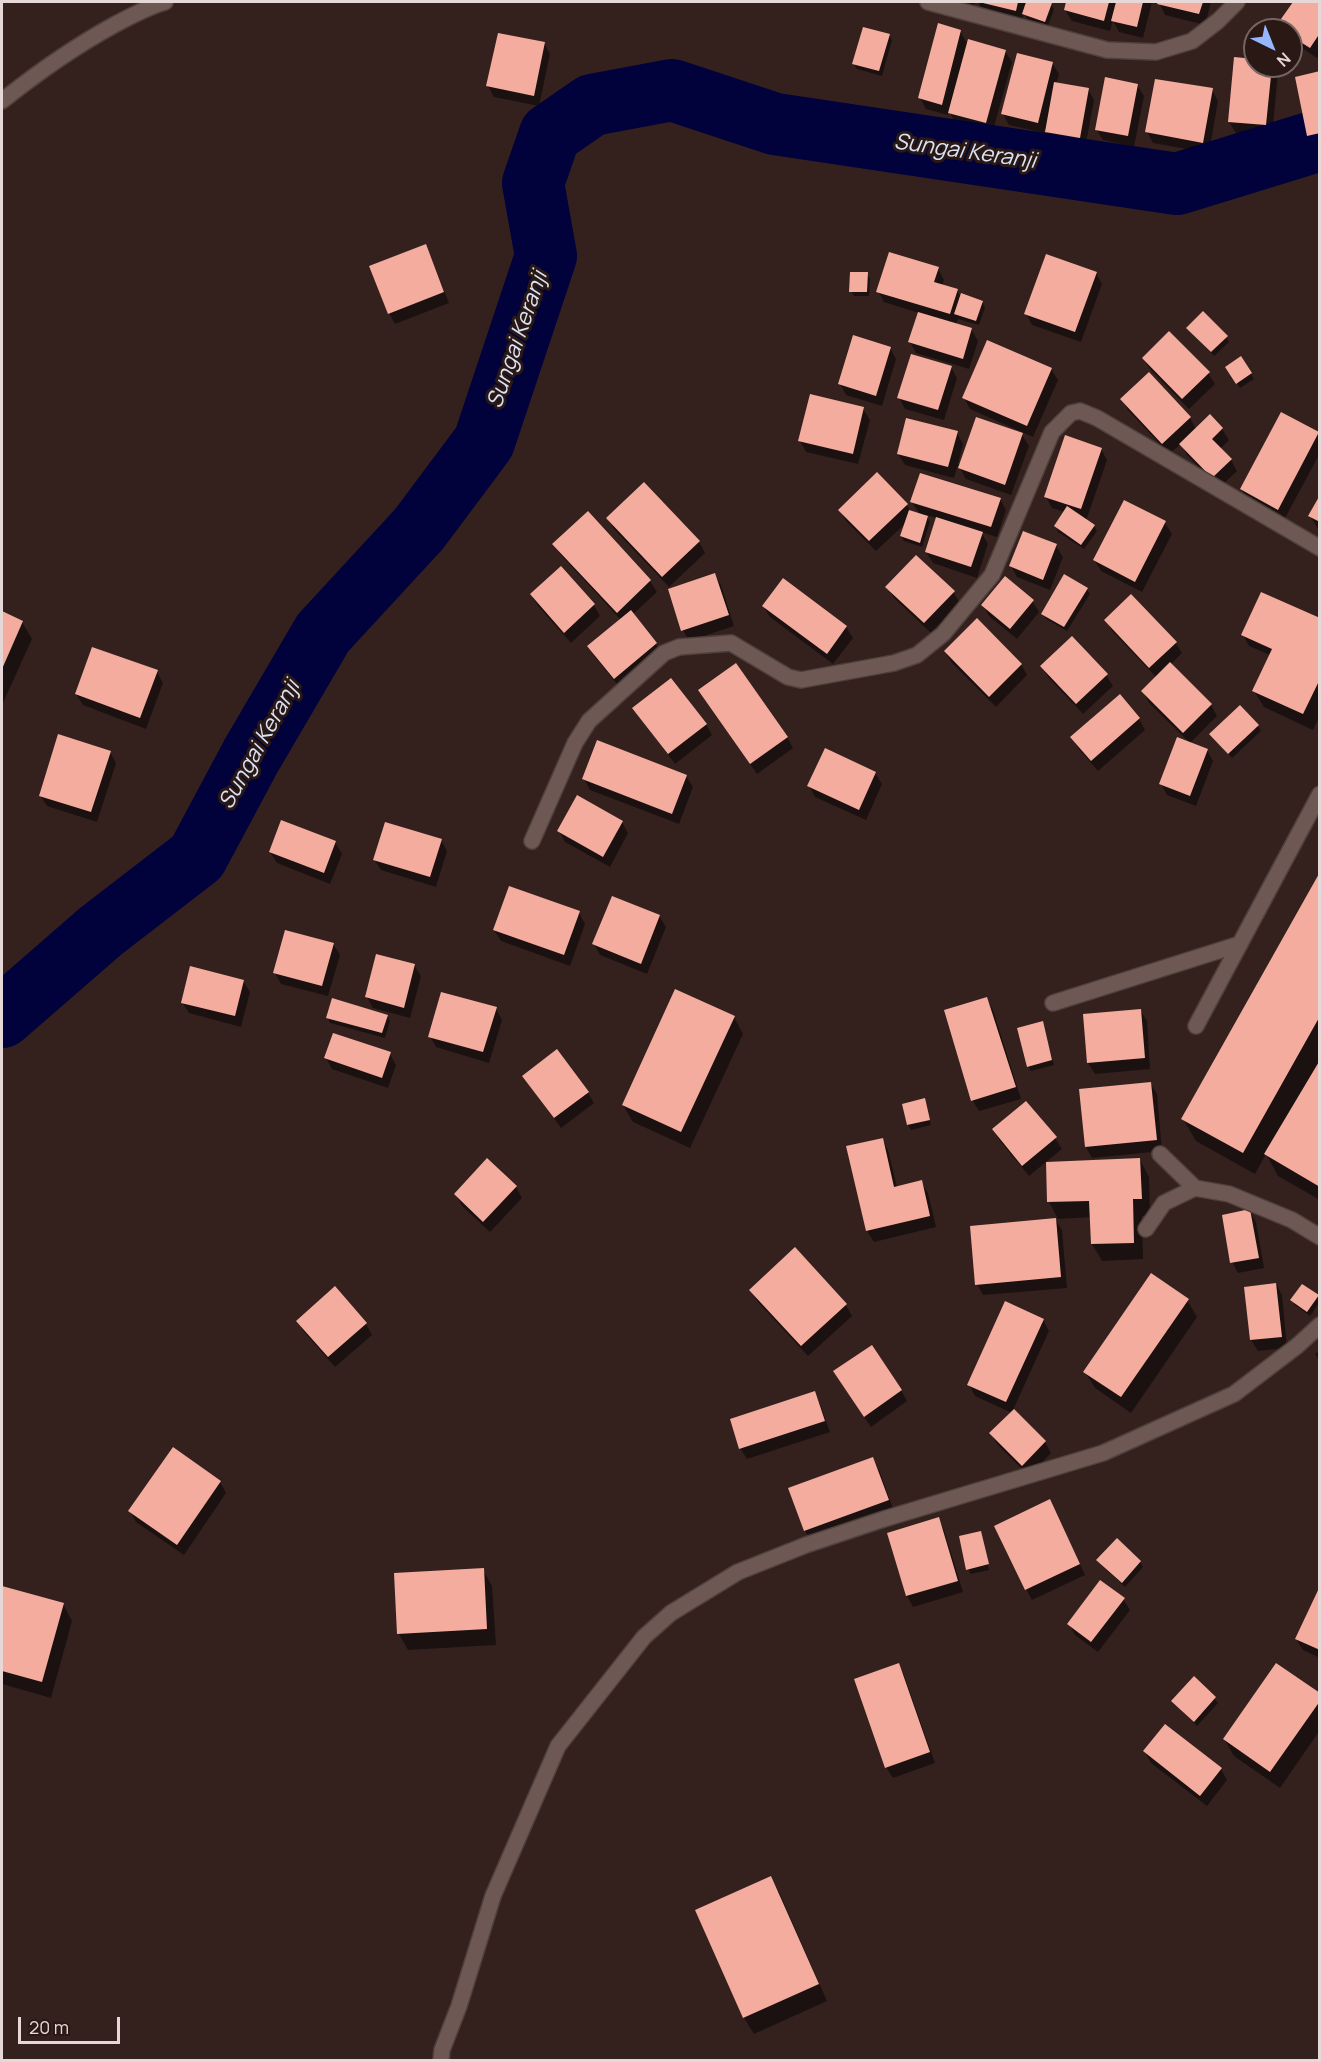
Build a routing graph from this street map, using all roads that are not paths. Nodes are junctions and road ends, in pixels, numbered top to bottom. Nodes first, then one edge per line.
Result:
1 (165, 2) edge
2 (928, 2) edge
3 (1238, 2) edge
4 (2, 101) edge
5 (1320, 549) edge
6 (1320, 794) edge
7 (532, 841) dead end
8 (1240, 944) junction
9 (1053, 1003) dead end
10 (1196, 1026) dead end
11 (1160, 1154) dead end
12 (1196, 1188) junction
13 (1146, 1229) dead end
14 (1320, 1237) edge
15 (1320, 1325) edge
16 (441, 2061) edge

1 - 4 street
2 - 3 street
5 - 7 street
6 - 8 street
8 - 9 street
8 - 10 street
11 - 12 street
12 - 13 street
12 - 14 street
15 - 16 street

